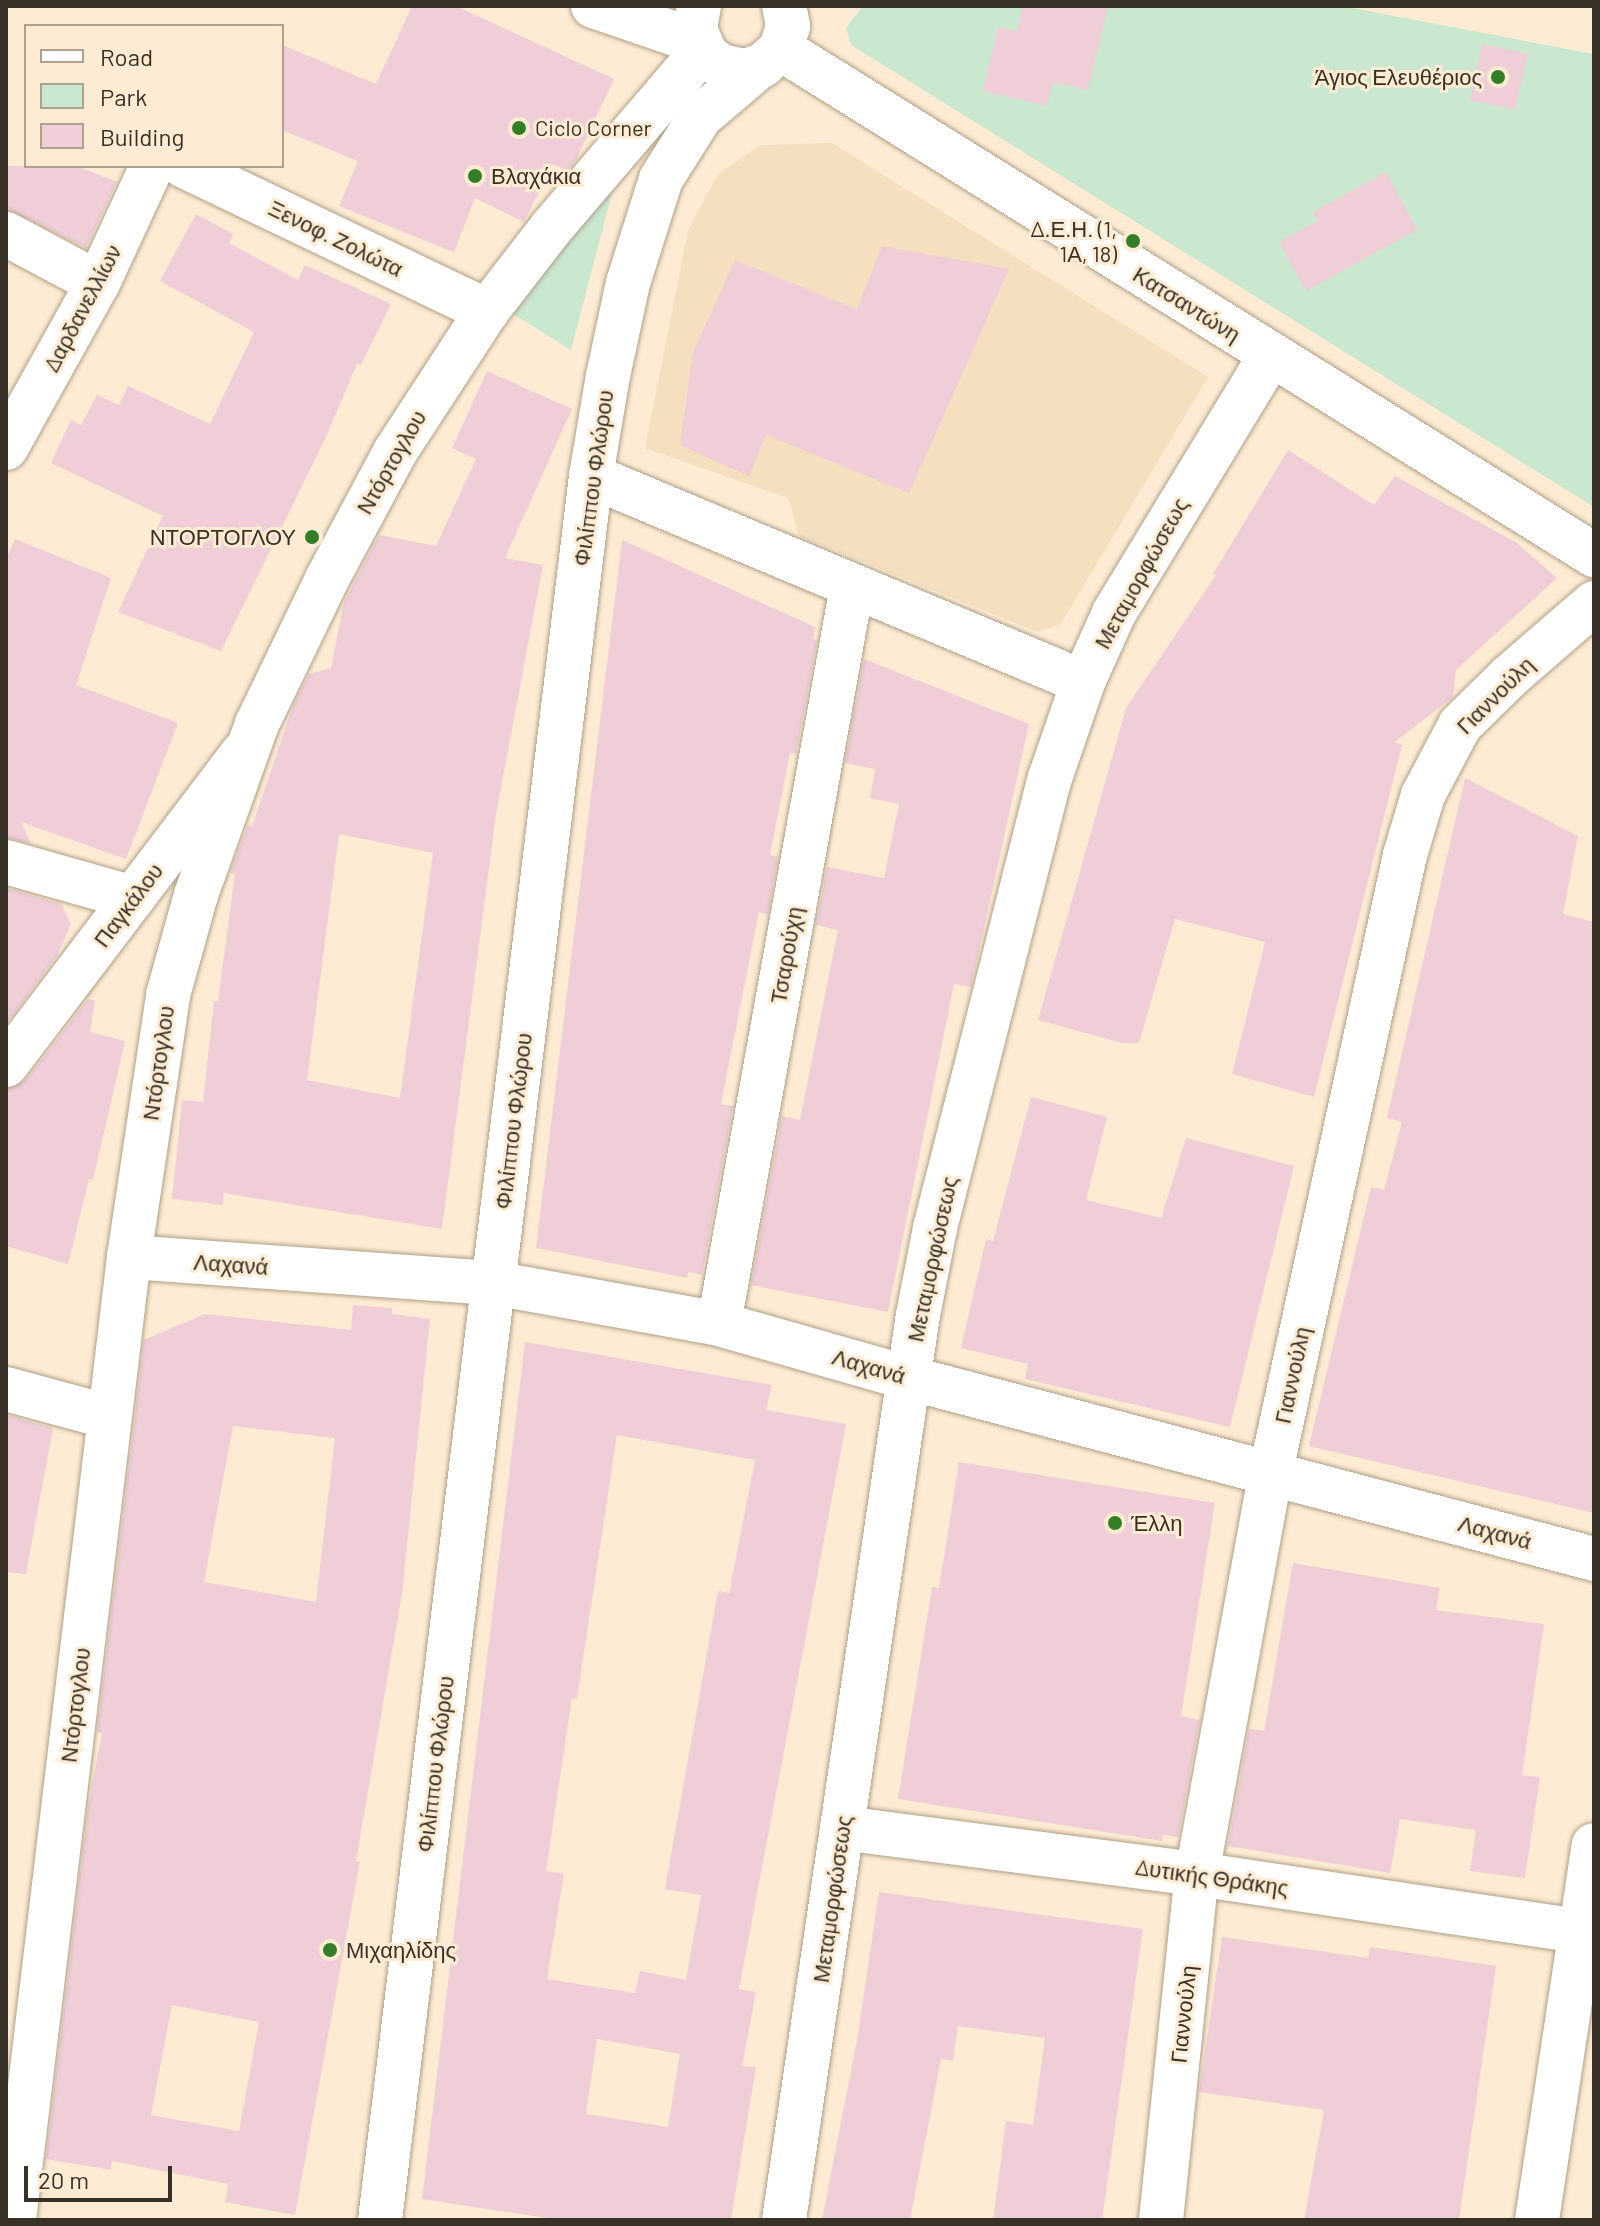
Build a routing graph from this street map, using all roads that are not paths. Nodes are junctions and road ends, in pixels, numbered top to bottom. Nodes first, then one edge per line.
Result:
1 (593, 6) edge
2 (784, 6) edge
3 (700, 33) edge
4 (771, 58) junction
5 (151, 168) edge
6 (188, 168) edge
7 (6, 234) edge
8 (98, 283) junction
9 (487, 311) junction
10 (1270, 356) junction
11 (6, 448) edge
12 (591, 476) junction
13 (1594, 555) edge
14 (852, 586) junction
15 (1594, 603) edge
16 (1083, 682) junction
17 (249, 744) junction
18 (6, 862) edge
19 (133, 898) junction
20 (6, 1065) edge
21 (129, 1257) junction
22 (494, 1283) junction
23 (719, 1324) junction
24 (909, 1378) junction
25 (6, 1389) edge
26 (109, 1417) junction
27 (1271, 1471) junction
28 (1594, 1559) edge
29 (842, 1828) junction
30 (1594, 1845) edge
31 (1197, 1874) junction
32 (1587, 1932) edge
33 (14, 2220) edge
34 (380, 2220) edge
35 (784, 2220) edge
36 (1161, 2220) edge
37 (1537, 2220) edge

1 - 3 street
2 - 4 street
3 - 4 street
3 - 9 street, Ντόρτογλου
4 - 10 street, Κατσαντώνη
4 - 12 street, Φιλίππου Φλώρου
5 - 8 street, Δαρδανελλίων
6 - 9 street, Ξενοφ. Ζολώτα
7 - 8 street
8 - 11 street, Δαρδανελλίων
9 - 17 street, Ντόρτογλου
10 - 13 street, Κατσαντώνη
10 - 16 street, Μεταμορφώσεως
12 - 14 street
12 - 22 street, Φιλίππου Φλώρου
14 - 16 street
14 - 23 street, Τσαρούχη
15 - 27 street, Γιαννούλη
16 - 24 street, Μεταμορφώσεως
17 - 19 street, Παγκάλου
17 - 21 street, Ντόρτογλου
18 - 19 street
19 - 20 street, Παγκάλου
21 - 22 street, Λαχανά
21 - 26 street, Ντόρτογλου
22 - 23 street, Λαχανά
22 - 34 street, Φιλίππου Φλώρου
23 - 24 street, Λαχανά
24 - 27 street, Λαχανά
24 - 29 street, Μεταμορφώσεως
25 - 26 street
26 - 33 street, Ντόρτογλου
27 - 28 street, Λαχανά
27 - 31 street, Γιαννούλη
29 - 31 street, Δυτικής Θράκης
29 - 35 street, Μεταμορφώσεως
30 - 32 street
31 - 32 street, Δυτικής Θράκης
31 - 36 street, Γιαννούλη
32 - 37 street

